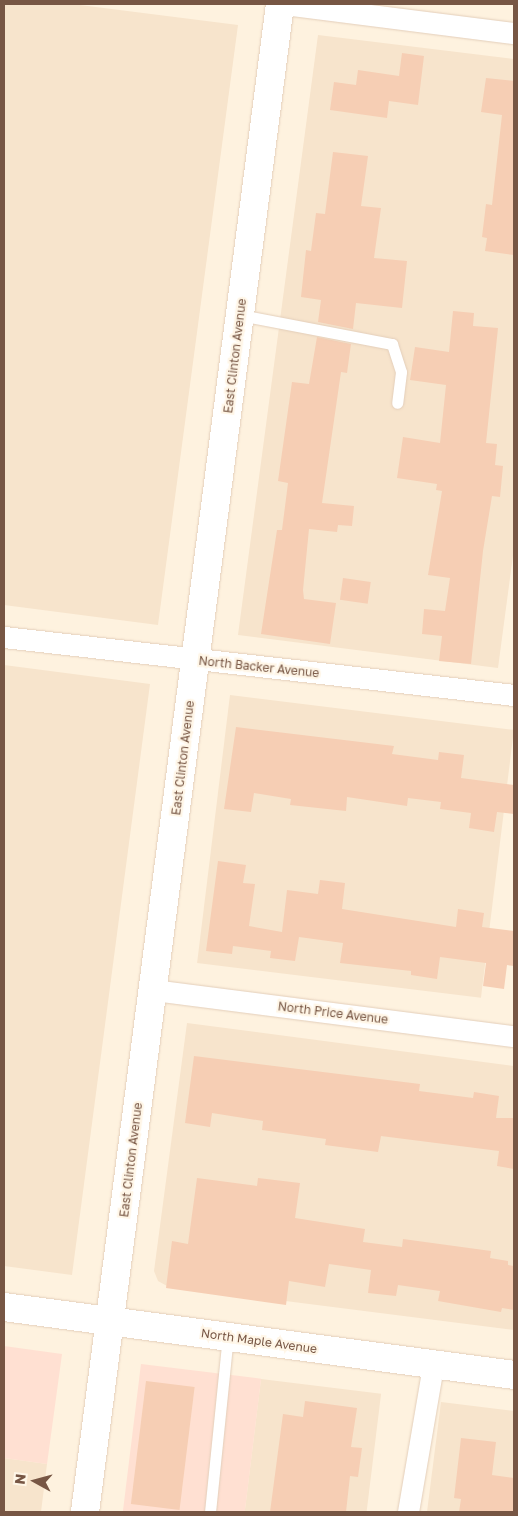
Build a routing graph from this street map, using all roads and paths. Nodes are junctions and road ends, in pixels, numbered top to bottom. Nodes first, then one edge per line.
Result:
1 (281, 4) edge
2 (514, 33) edge
3 (240, 315) junction
4 (397, 403) dead end
5 (4, 637) edge
6 (196, 660) junction
7 (514, 695) edge
8 (153, 990) junction
9 (514, 1036) edge
10 (4, 1307) edge
11 (110, 1320) junction
12 (228, 1336) junction
13 (433, 1365) junction
14 (514, 1375) edge
15 (87, 1512) edge
16 (210, 1512) edge
17 (408, 1512) edge

1 - 2 street
1 - 3 main road, East Clinton Avenue
3 - 4 lane
3 - 6 main road, East Clinton Avenue
5 - 6 street, North Backer Avenue
6 - 7 street, North Backer Avenue
6 - 8 main road, East Clinton Avenue
8 - 9 street, North Price Avenue
8 - 11 main road, East Clinton Avenue
10 - 11 main road, North Maple Avenue
11 - 12 main road, North Maple Avenue
11 - 15 main road, East Clinton Avenue
12 - 13 main road, North Maple Avenue
12 - 16 lane
13 - 14 main road, North Maple Avenue
13 - 17 street

